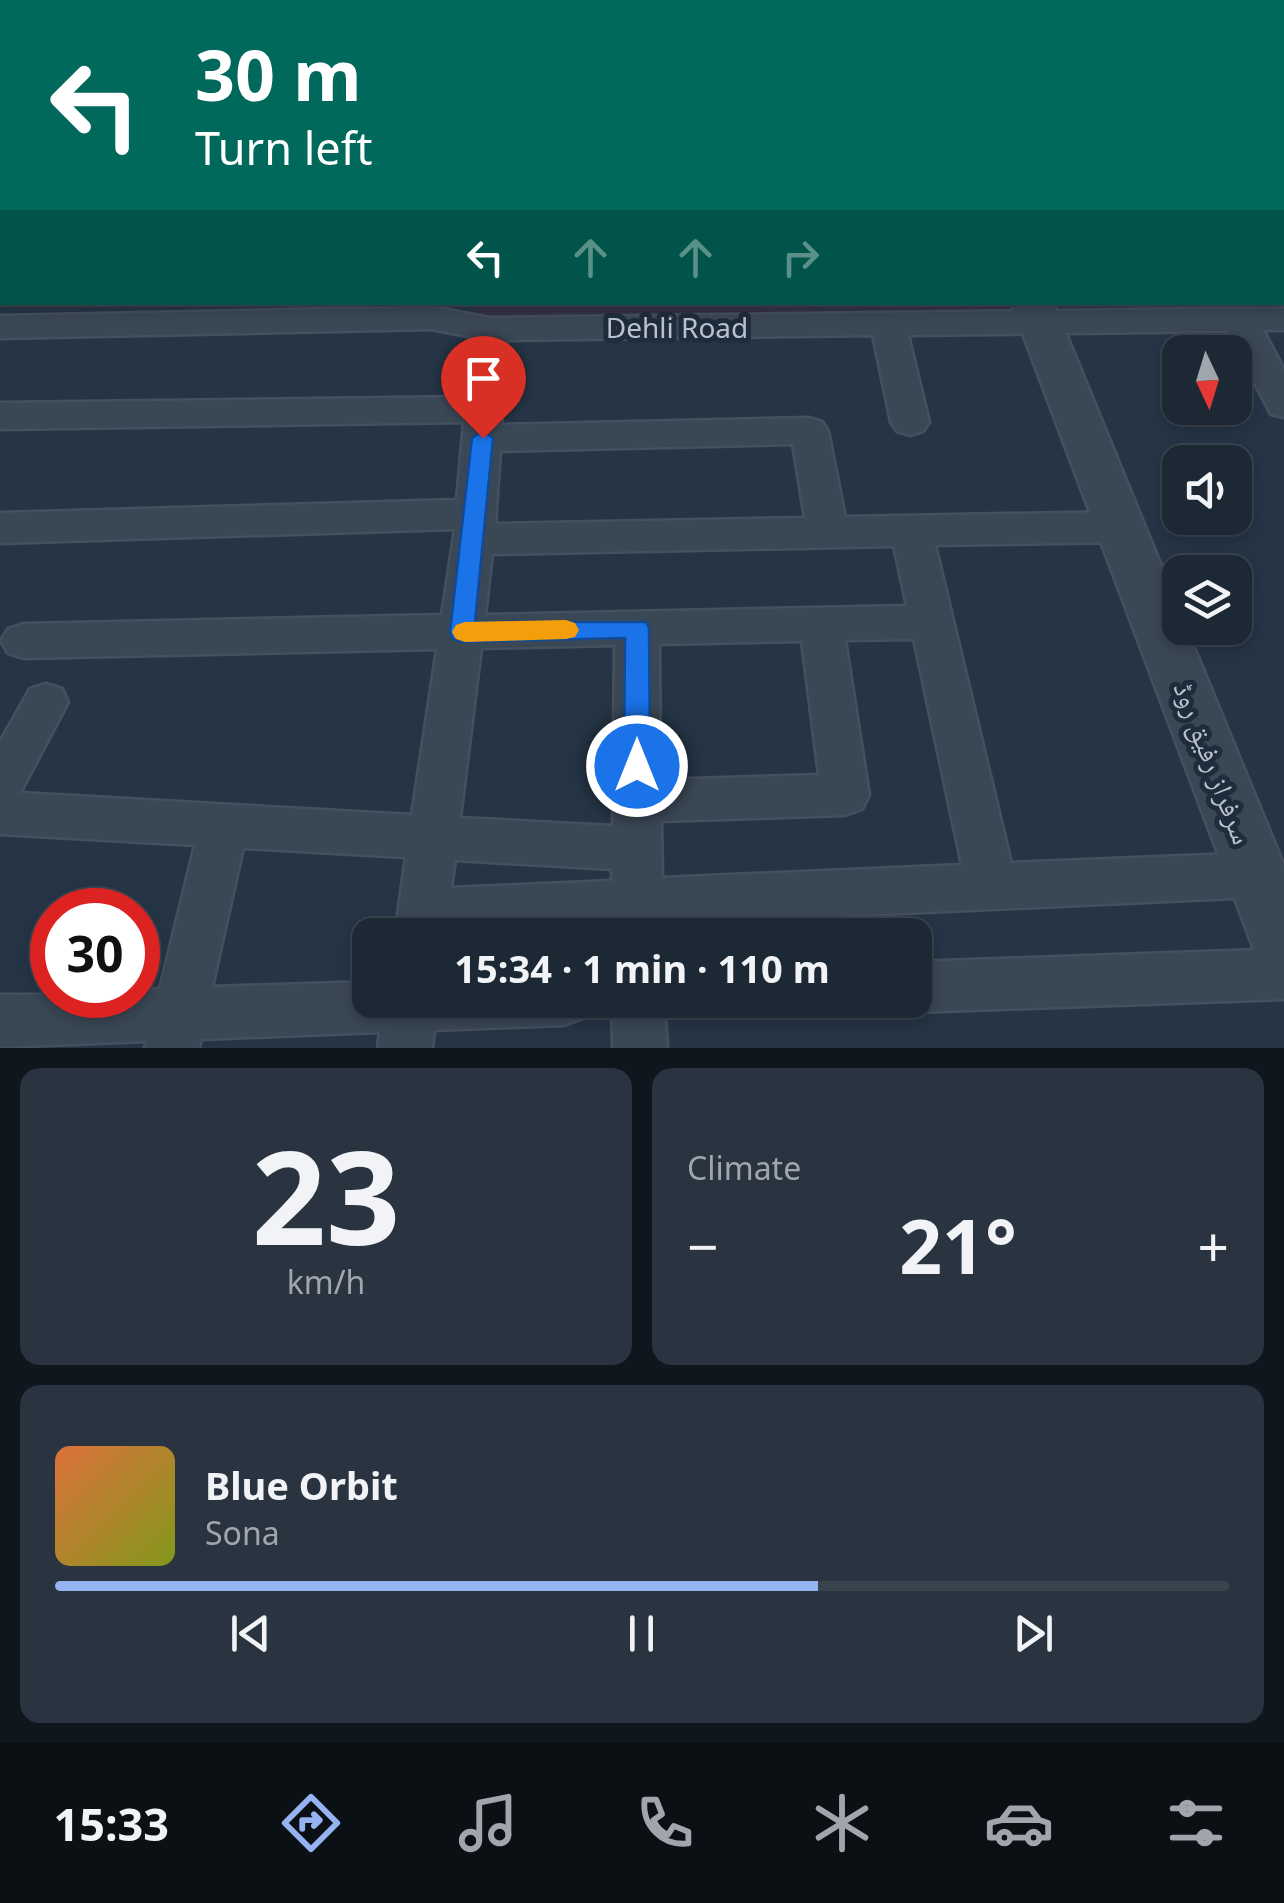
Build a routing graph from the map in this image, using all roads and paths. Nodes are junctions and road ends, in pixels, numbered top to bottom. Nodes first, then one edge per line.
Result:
1 (1036, 314) edge
2 (1284, 319) edge
3 (1240, 320) junction
4 (0, 326) edge
5 (890, 327) junction
6 (490, 329) junction
7 (1284, 405) edge
8 (0, 416) edge
9 (910, 422) dead end
10 (484, 423) junction
11 (475, 527) junction
12 (1120, 527) junction
13 (0, 528) edge
14 (910, 531) junction
15 (828, 532) junction
16 (931, 622) junction
17 (821, 624) junction
18 (637, 628) junction
19 (462, 632) junction
20 (23, 642) dead end
21 (46, 702) dead end
22 (0, 786) edge
23 (637, 801) junction
24 (0, 814) edge
25 (224, 826) junction
26 (434, 838) junction
27 (637, 849) junction
28 (1257, 875) junction
29 (992, 888) junction
30 (423, 918) edge
31 (638, 918) edge
32 (649, 918) edge
33 (1284, 944) edge
34 (1284, 974) edge
35 (932, 986) edge
36 (409, 1018) edge
37 (639, 1018) edge
38 (0, 1021) edge
39 (176, 1031) edge
40 (640, 1048) edge

1 - 3 street, Dehli Road
1 - 5 street, Dehli Road
1 - 12 street, سرفراز رفیق روڈ
2 - 3 street, Dehli Road
3 - 7 street
4 - 6 street, Dehli Road
5 - 6 street, Dehli Road
5 - 9 street
6 - 10 street
8 - 10 street
10 - 11 street
10 - 15 street
11 - 13 street
11 - 15 street
11 - 19 street
12 - 14 street
12 - 28 street, سرفراز رفیق روڈ
14 - 15 street
14 - 16 street
16 - 17 street
16 - 29 street
17 - 18 street
17 - 23 street
18 - 19 street
18 - 23 street
19 - 20 street
19 - 26 street
21 - 22 street
23 - 27 street
24 - 25 street
25 - 26 street
25 - 39 street
26 - 27 street
26 - 30 street
27 - 31 street
28 - 29 street
28 - 33 street, سرفراز رفیق روڈ
29 - 32 street
34 - 35 street
36 - 39 street
37 - 40 street
38 - 39 street

